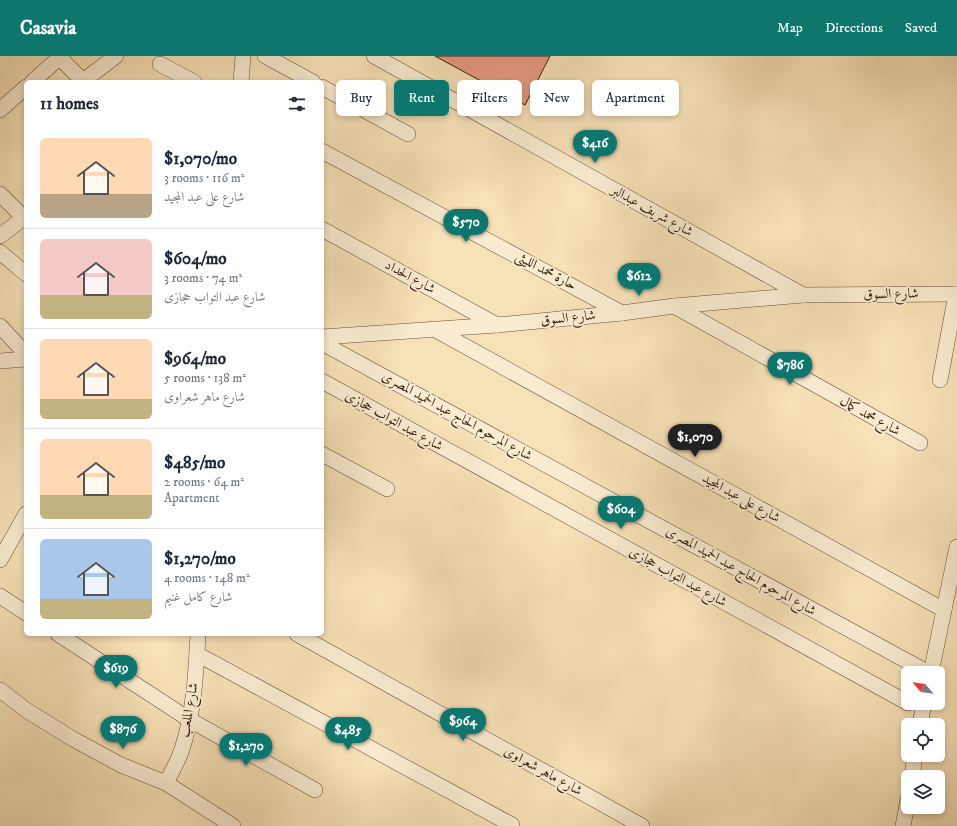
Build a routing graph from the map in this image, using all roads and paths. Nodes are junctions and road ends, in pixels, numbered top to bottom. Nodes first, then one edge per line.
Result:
1 (116, 56) edge
2 (244, 56) edge
3 (265, 56) edge
4 (374, 56) edge
5 (59, 57) edge
6 (160, 64) dead end
7 (34, 80) edge
8 (82, 80) edge
9 (84, 80) edge
10 (190, 80) edge
11 (241, 80) edge
12 (309, 80) edge
13 (324, 88) edge
14 (24, 89) edge
15 (0, 110) edge
16 (408, 134) dead end
17 (324, 152) edge
18 (0, 194) edge
19 (24, 220) edge
20 (324, 229) edge
21 (0, 236) edge
22 (0, 252) edge
23 (24, 272) edge
24 (957, 294) edge
25 (804, 295) junction
26 (674, 306) junction
27 (622, 312) junction
28 (497, 324) junction
29 (0, 326) edge
30 (434, 329) junction
31 (324, 337) edge
32 (324, 343) edge
33 (24, 352) edge
34 (24, 359) edge
35 (0, 361) edge
36 (940, 380) dead end
37 (324, 382) edge
38 (920, 443) dead end
39 (324, 455) edge
40 (387, 490) dead end
41 (24, 519) edge
42 (957, 547) edge
43 (0, 560) edge
44 (0, 596) edge
45 (944, 610) junction
46 (24, 612) edge
47 (61, 636) edge
48 (198, 636) edge
49 (301, 636) edge
50 (197, 654) junction
51 (917, 666) edge
52 (932, 666) edge
53 (0, 690) edge
54 (901, 699) edge
55 (190, 720) junction
56 (166, 783) junction
57 (315, 790) dead end
58 (905, 814) edge
59 (512, 825) edge
60 (233, 826) edge
61 (642, 826) edge
62 (903, 826) edge

1 - 9 street
2 - 11 street
3 - 12 street
4 - 25 street, شارع شريف عبدالبر
5 - 7 street
5 - 8 street
6 - 10 street
13 - 16 street
14 - 15 street
17 - 27 street, حارة محمد الليثى
18 - 19 street
19 - 21 street
20 - 28 street, شارع الحداد
22 - 23 street
24 - 25 street, شارع السوق
24 - 36 street
25 - 26 street, شارع السوق
26 - 27 street, شارع السوق
26 - 38 street, شارع محمد كمال
27 - 28 street, شارع السوق
28 - 30 street, شارع السوق
29 - 33 street
30 - 31 street, شارع السوق
30 - 45 street, شارع على عبد المجيد
32 - 51 street, شارع المرحوم الحاج عبد الحميد المصرى
34 - 35 street
37 - 54 street, شارع عبد التواب حجازى
39 - 40 street
41 - 43 street
42 - 45 street
44 - 46 street
45 - 52 street
47 - 55 street
48 - 50 street, شارع الملعب
49 - 61 street, شارع ماهر شعراوى
50 - 55 street, شارع الملعب
50 - 59 street
53 - 56 street
55 - 56 street, شارع الملعب
55 - 57 street
56 - 60 street
58 - 62 street

